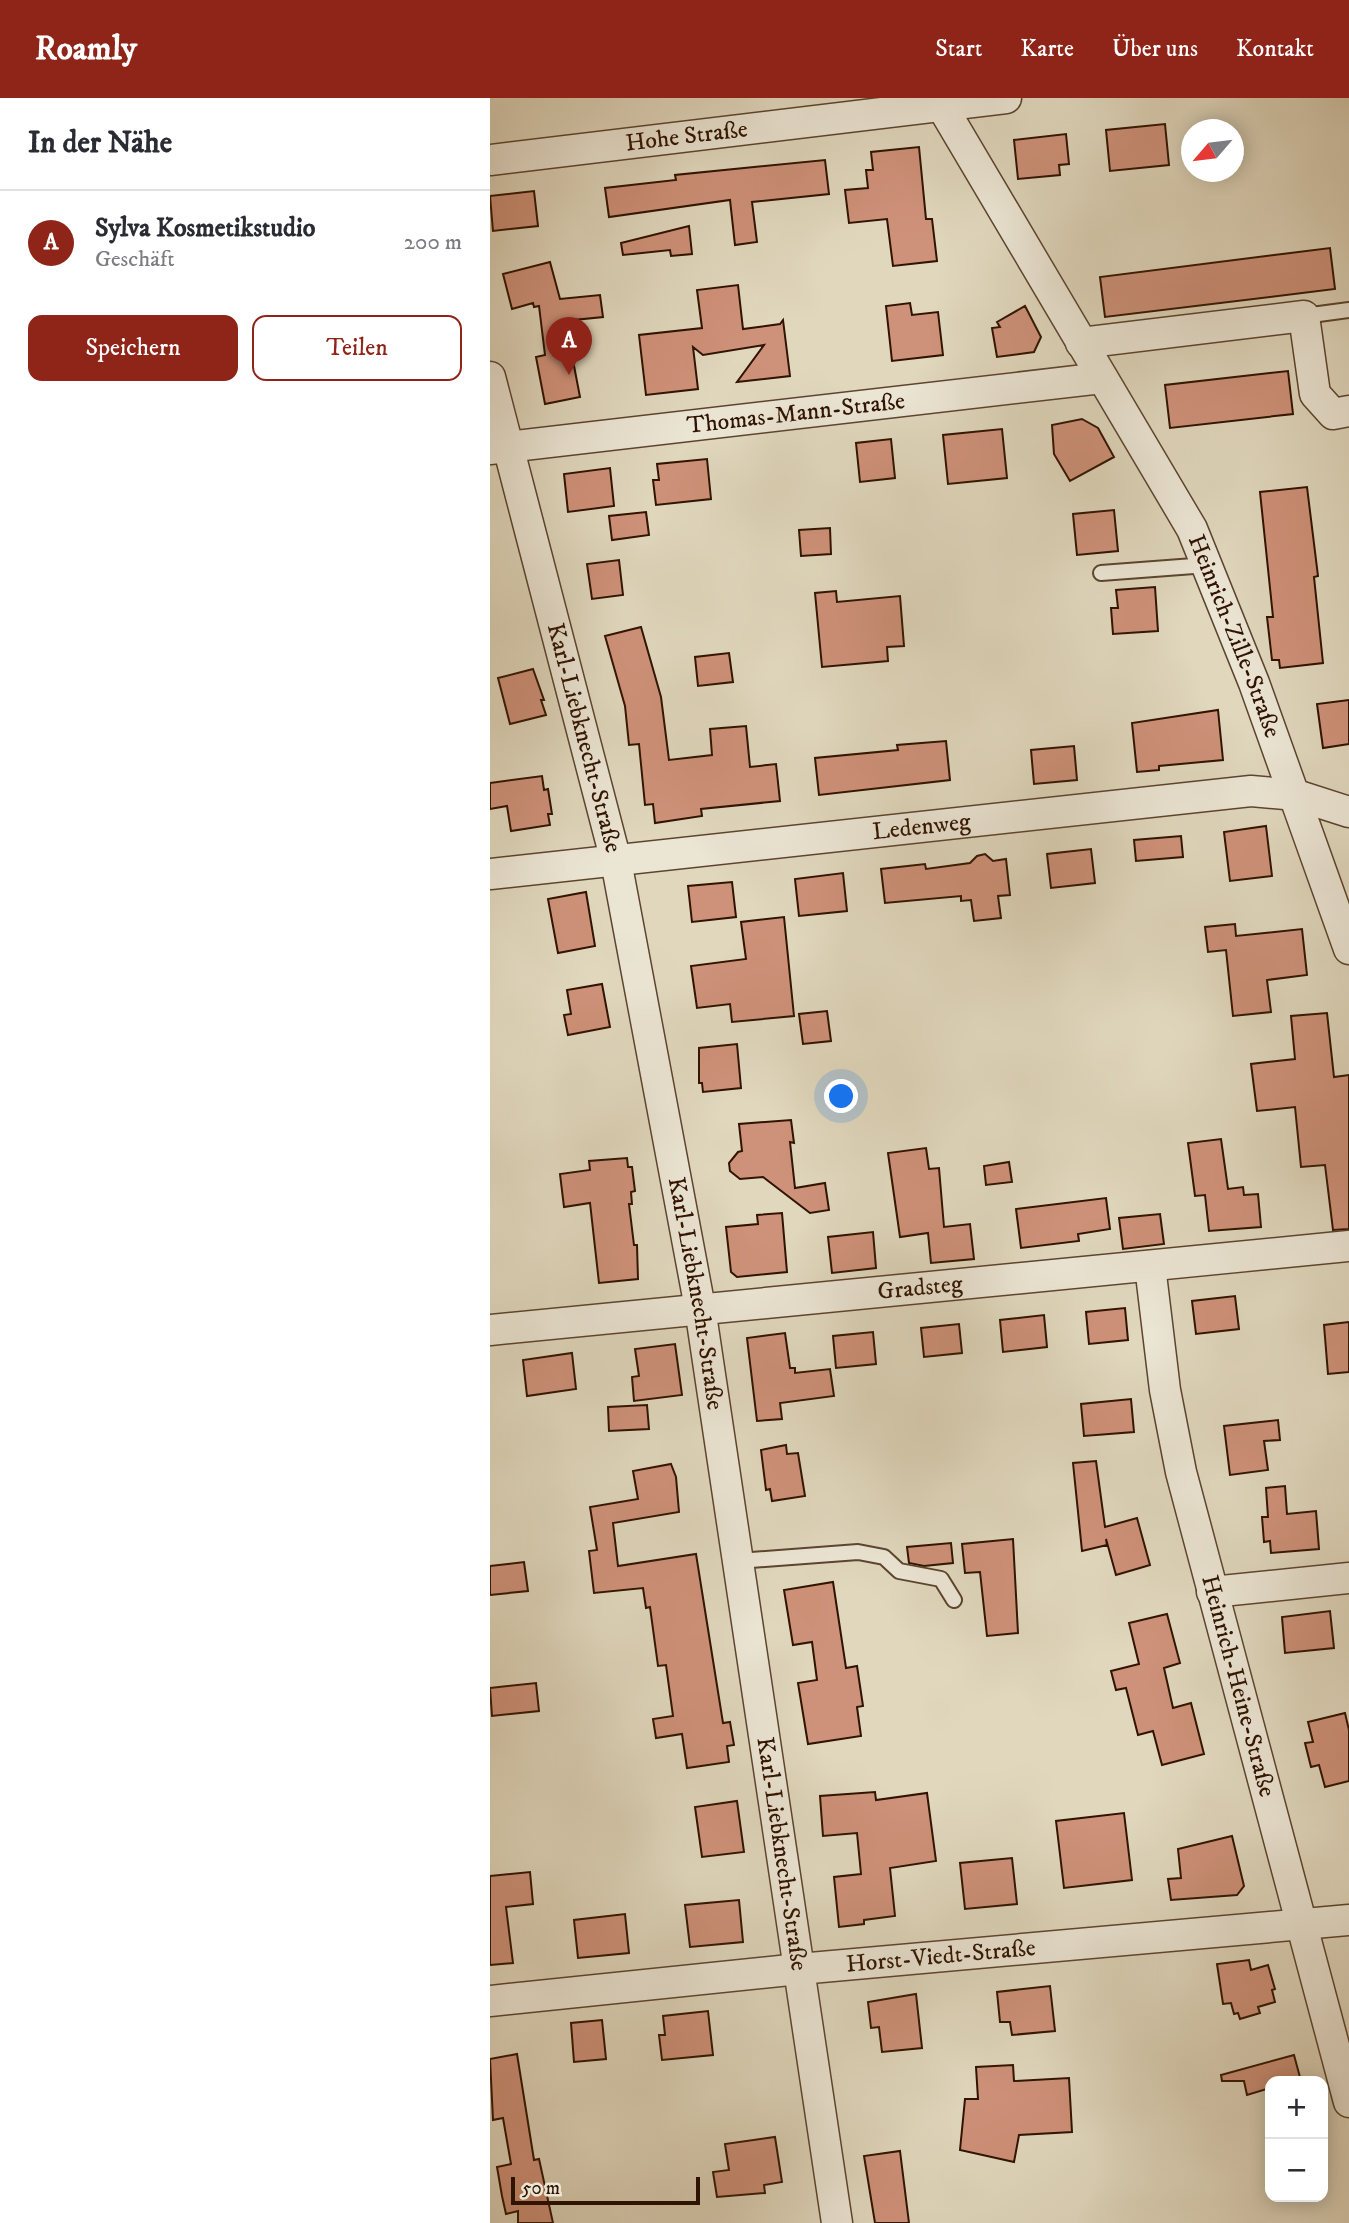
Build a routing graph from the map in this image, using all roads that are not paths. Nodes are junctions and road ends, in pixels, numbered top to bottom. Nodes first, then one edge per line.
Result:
1 (1006, 98) edge
2 (939, 102) edge
3 (490, 160) edge
4 (1349, 310) edge
5 (1304, 316) junction
6 (1081, 343) junction
7 (490, 377) edge
8 (1102, 377) junction
9 (1349, 411) edge
10 (499, 448) edge
11 (1209, 565) junction
12 (1101, 573) dead end
13 (1296, 795) junction
14 (1349, 812) edge
15 (616, 861) junction
16 (490, 874) edge
17 (1349, 949) edge
18 (1349, 1246) edge
19 (1150, 1266) junction
20 (699, 1308) junction
21 (490, 1330) edge
22 (738, 1562) junction
23 (1349, 1578) edge
24 (1212, 1592) junction
25 (954, 1600) dead end
26 (1349, 1920) edge
27 (1303, 1924) junction
28 (799, 1969) junction
29 (490, 2001) edge
30 (1349, 2102) edge
31 (837, 2223) edge

1 - 2 street, Hohe Straße
2 - 3 street, Hohe Straße
2 - 6 street, Heinrich-Zille-Straße
4 - 5 lane
5 - 6 street
5 - 9 street
6 - 8 street, Heinrich-Zille-Straße
7 - 10 street, Karl-Liebknecht-Straße
8 - 10 street, Thomas-Mann-Straße
8 - 11 street, Heinrich-Zille-Straße
10 - 15 street, Karl-Liebknecht-Straße
11 - 12 lane
11 - 13 street, Heinrich-Zille-Straße
13 - 14 street, Ledenweg
13 - 15 street, Ledenweg
13 - 17 street, Heinrich-Zille-Straße
15 - 16 street, Ledenweg
15 - 20 street, Karl-Liebknecht-Straße
18 - 19 street, Gradsteg
19 - 20 street, Gradsteg
19 - 24 street, Heinrich-Heine-Straße
20 - 21 street, Gradsteg
20 - 22 street, Karl-Liebknecht-Straße
22 - 25 lane
22 - 28 street, Karl-Liebknecht-Straße
23 - 24 street
24 - 27 street, Heinrich-Heine-Straße
26 - 27 street, Horst-Viedt-Straße
27 - 28 street, Horst-Viedt-Straße
27 - 30 street, Heinrich-Heine-Straße
28 - 29 street, Horst-Viedt-Straße
28 - 31 street, Karl-Liebknecht-Straße

